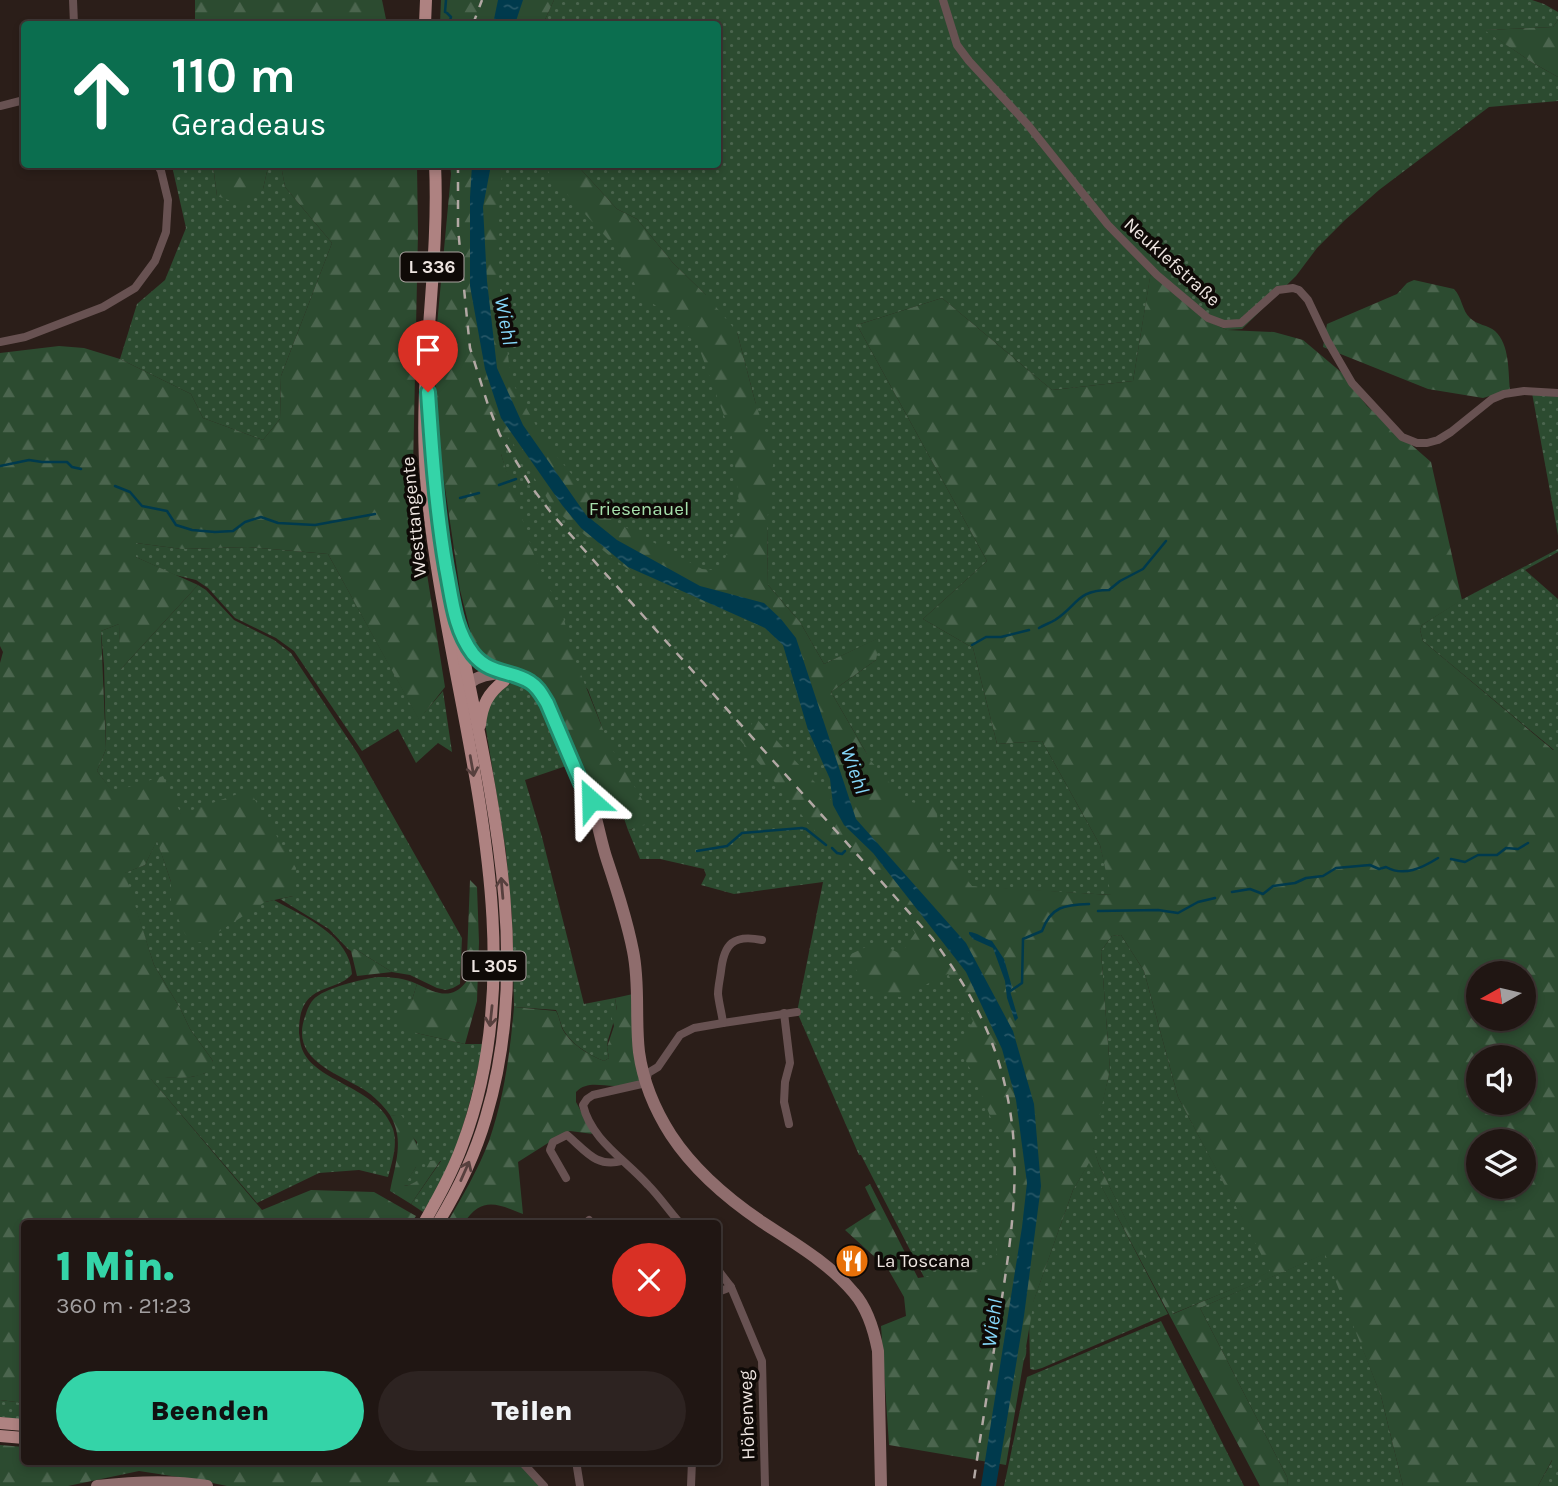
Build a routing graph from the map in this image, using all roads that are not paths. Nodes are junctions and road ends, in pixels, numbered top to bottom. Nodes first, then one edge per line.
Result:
1 (72, 0) edge
2 (426, 0) edge
3 (943, 0) edge
4 (74, 21) edge
5 (425, 21) edge
6 (21, 101) edge
7 (0, 106) edge
8 (159, 168) edge
9 (435, 168) edge
10 (0, 342) edge
11 (426, 369) junction
12 (1558, 393) edge
13 (456, 621) junction
14 (454, 667) junction
15 (504, 677) junction
16 (468, 683) junction
17 (460, 699) junction
18 (479, 739) junction
19 (762, 940) dead end
20 (797, 1012) dead end
21 (784, 1013) junction
22 (723, 1023) junction
23 (646, 1083) junction
24 (789, 1124) dead end
25 (622, 1161) junction
26 (566, 1178) dead end
27 (426, 1220) edge
28 (440, 1220) edge
29 (678, 1220) edge
30 (721, 1274) edge
31 (731, 1287) junction
32 (721, 1291) edge
33 (0, 1423) edge
34 (21, 1425) edge
35 (0, 1436) edge
36 (21, 1438) edge
37 (525, 1465) edge
38 (577, 1465) edge
39 (692, 1465) edge
40 (97, 1486) edge
41 (207, 1486) edge
42 (544, 1486) edge
43 (580, 1486) edge
44 (691, 1486) edge
45 (765, 1486) edge
46 (881, 1486) edge

1 - 4 street
2 - 5 main road
3 - 12 street, Neuklefstraße
6 - 7 street
8 - 10 street
9 - 11 main road, L 336
11 - 13 main road, Westtangente / L 336
11 - 14 main road, Westtangente / L 336
13 - 15 main road, L 336
13 - 16 main road, Westtangente / L 336
14 - 16 main road
14 - 17 main road, Westtangente / L 305
15 - 16 main road, L 336
15 - 18 main road, L 305
15 - 23 main road, L 336
16 - 17 main road
16 - 18 main road, Westtangente / L 305
17 -> 27 main road, Westtangente / L 305
28 -> 18 main road, Westtangente / L 305
19 - 22 street
20 - 21 street
21 - 22 street
21 - 24 street
22 - 23 street
23 - 25 street
23 - 46 main road, L 336
25 - 26 street
25 - 29 street
30 - 31 street, Höhenweg
31 - 32 street
31 - 45 street, Höhenweg
33 - 34 main road
35 - 36 main road
37 - 42 street
38 - 43 street
39 - 44 street
40 - 41 main road

